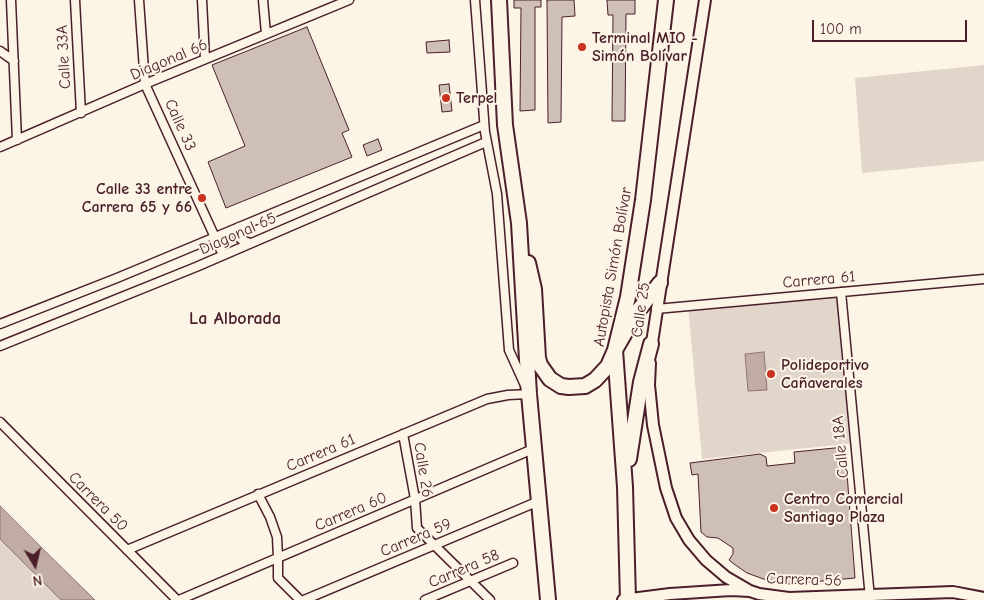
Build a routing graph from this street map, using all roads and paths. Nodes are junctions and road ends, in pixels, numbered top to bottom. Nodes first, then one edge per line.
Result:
1 (11, 0) edge
2 (75, 0) edge
3 (139, 0) edge
4 (202, 0) edge
5 (263, 0) edge
6 (349, 0) edge
7 (475, 0) edge
8 (499, 0) edge
9 (666, 0) edge
10 (705, 0) edge
11 (337, 2) edge
12 (266, 34) junction
13 (0, 51) edge
14 (206, 59) junction
15 (14, 62) junction
16 (146, 84) junction
17 (81, 113) junction
18 (484, 125) junction
19 (0, 138) edge
20 (17, 140) junction
21 (486, 142) junction
22 (3, 146) edge
23 (519, 223) junction
24 (239, 227) junction
25 (215, 237) junction
26 (250, 243) junction
27 (223, 255) junction
28 (984, 279) edge
29 (660, 282) junction
30 (842, 292) junction
31 (656, 308) junction
32 (0, 324) edge
33 (651, 344) junction
34 (0, 346) edge
35 (615, 350) junction
36 (529, 394) junction
37 (0, 422) edge
38 (403, 434) junction
39 (534, 449) junction
40 (625, 487) junction
41 (258, 494) junction
42 (415, 499) junction
43 (539, 501) junction
44 (434, 544) junction
45 (127, 550) junction
46 (278, 558) junction
47 (513, 563) dead end
48 (471, 581) junction
49 (750, 591) junction
50 (870, 598) edge
51 (984, 598) edge
52 (178, 600) edge
53 (302, 600) edge
54 (425, 600) edge
55 (490, 600) edge
56 (548, 600) edge
57 (623, 600) edge
58 (628, 600) edge

1 - 15 street
2 - 17 street, Calle 33A
3 - 16 street, Calle 33
4 - 14 street
5 - 12 street
6 - 11 street, Diagonal 66
7 - 18 street
8 - 23 highway
9 - 35 highway, Autopista Simón Bolívar
10 - 29 street, Calle 25
11 - 12 street, Diagonal 66
12 - 14 street, Diagonal 66
13 - 15 street
14 - 16 street, Diagonal 66
15 - 20 street
16 - 17 street, Diagonal 66
16 - 25 street, Calle 33
17 - 20 street, Diagonal 66
18 - 21 street
18 - 24 street, Diagonal 65
19 - 22 street
20 - 22 street, Diagonal 66
21 - 26 street, Diagonal 65
21 - 36 street
23 - 35 highway
23 - 36 highway
24 - 25 street, Diagonal 65
24 - 26 street
25 - 27 street, Calle 33
25 - 32 street, Diagonal 65
26 - 27 street, Diagonal 65
27 - 34 street, Diagonal 65
28 - 30 street, Carrera 61
29 - 31 street, Calle 25
29 - 35 highway
30 - 31 street, Carrera 61
30 - 50 street, Calle 18A
31 - 33 street, Calle 25
33 - 40 highway
33 - 49 street, Calle 25
35 - 40 highway, Autopista Simón Bolívar
36 - 38 street, Carrera 61
36 - 39 highway
37 - 45 street, Carrera 50
38 - 41 street, Carrera 61
38 - 42 street, Calle 26
39 - 42 street, Carrera 60
39 - 43 highway
40 - 58 highway, Autopista Simón Bolívar
41 - 45 street, Carrera 61
41 - 46 street
42 - 44 street, Calle 26
42 - 46 street, Carrera 60
43 - 44 street, Carrera 59
43 - 56 highway
44 - 48 street, Calle 26
44 - 53 street, Carrera 59
45 - 52 street, Carrera 50
46 - 52 street, Carrera 60
46 - 53 street
47 - 48 street, Carrera 58
48 - 54 street, Carrera 58
48 - 55 street, Calle 26
49 - 50 street, Carrera 56
49 - 58 street, Carrera 56
50 - 51 street, Carrera 56
57 - 58 street, Carrera 56

